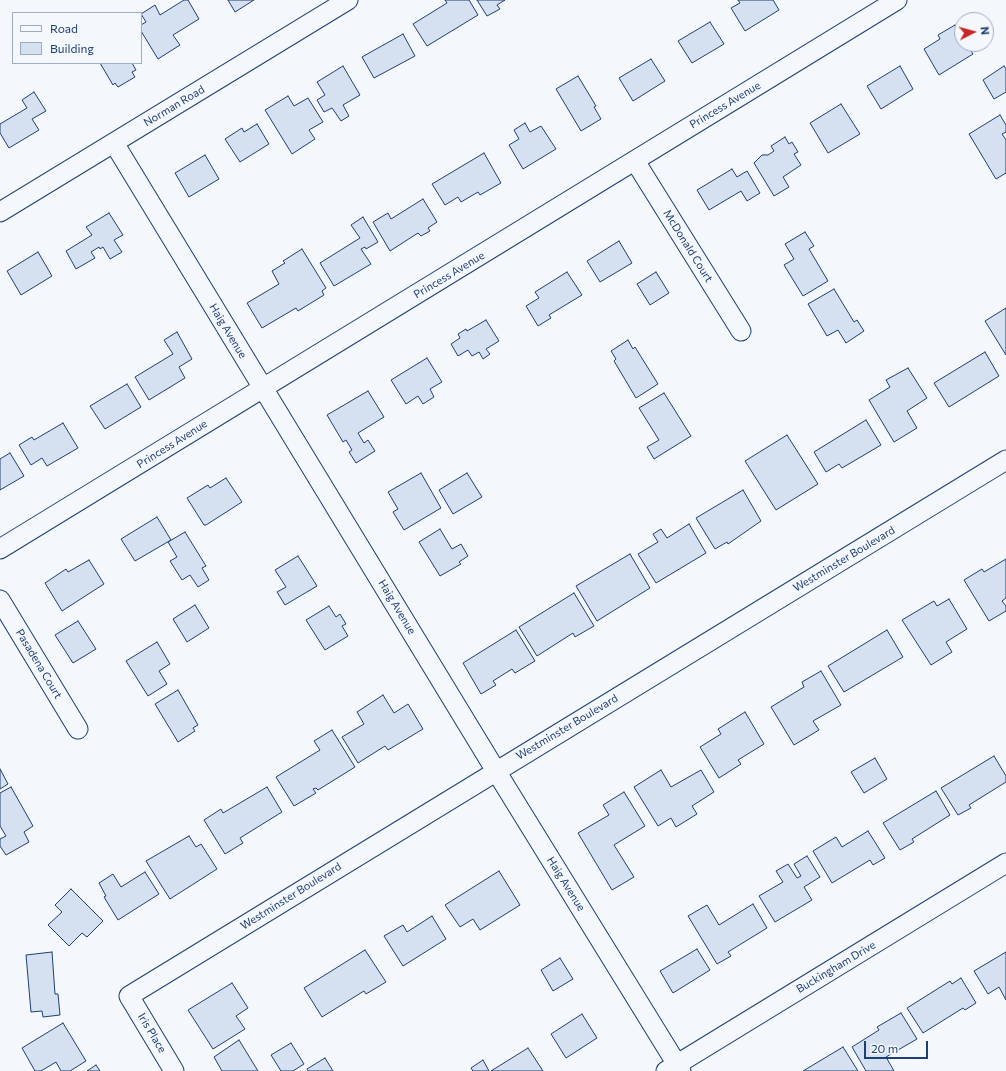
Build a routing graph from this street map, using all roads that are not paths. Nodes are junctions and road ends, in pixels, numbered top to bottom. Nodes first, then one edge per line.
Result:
1 (348, 0) edge
2 (898, 0) edge
3 (114, 143) junction
4 (635, 161) junction
5 (0, 212) edge
6 (741, 331) dead end
7 (263, 388) junction
8 (1006, 460) edge
9 (0, 549) edge
10 (0, 600) edge
11 (78, 728) dead end
12 (496, 771) junction
13 (1006, 863) edge
14 (129, 996) joint
15 (675, 1069) edge
16 (174, 1071) edge

1 - 3 street, Norman Road
2 - 4 street, Princess Avenue
3 - 5 street, Norman Road
3 - 7 street, Haig Avenue
4 - 6 street, McDonald Court
4 - 7 street, Princess Avenue
7 - 9 street, Princess Avenue
7 - 12 street, Haig Avenue
8 - 12 street, Westminster Boulevard
10 - 11 street, Pasadena Court
12 - 14 street, Westminster Boulevard
12 - 15 street, Haig Avenue
13 - 15 street, Buckingham Drive
14 - 16 street, Iris Place

